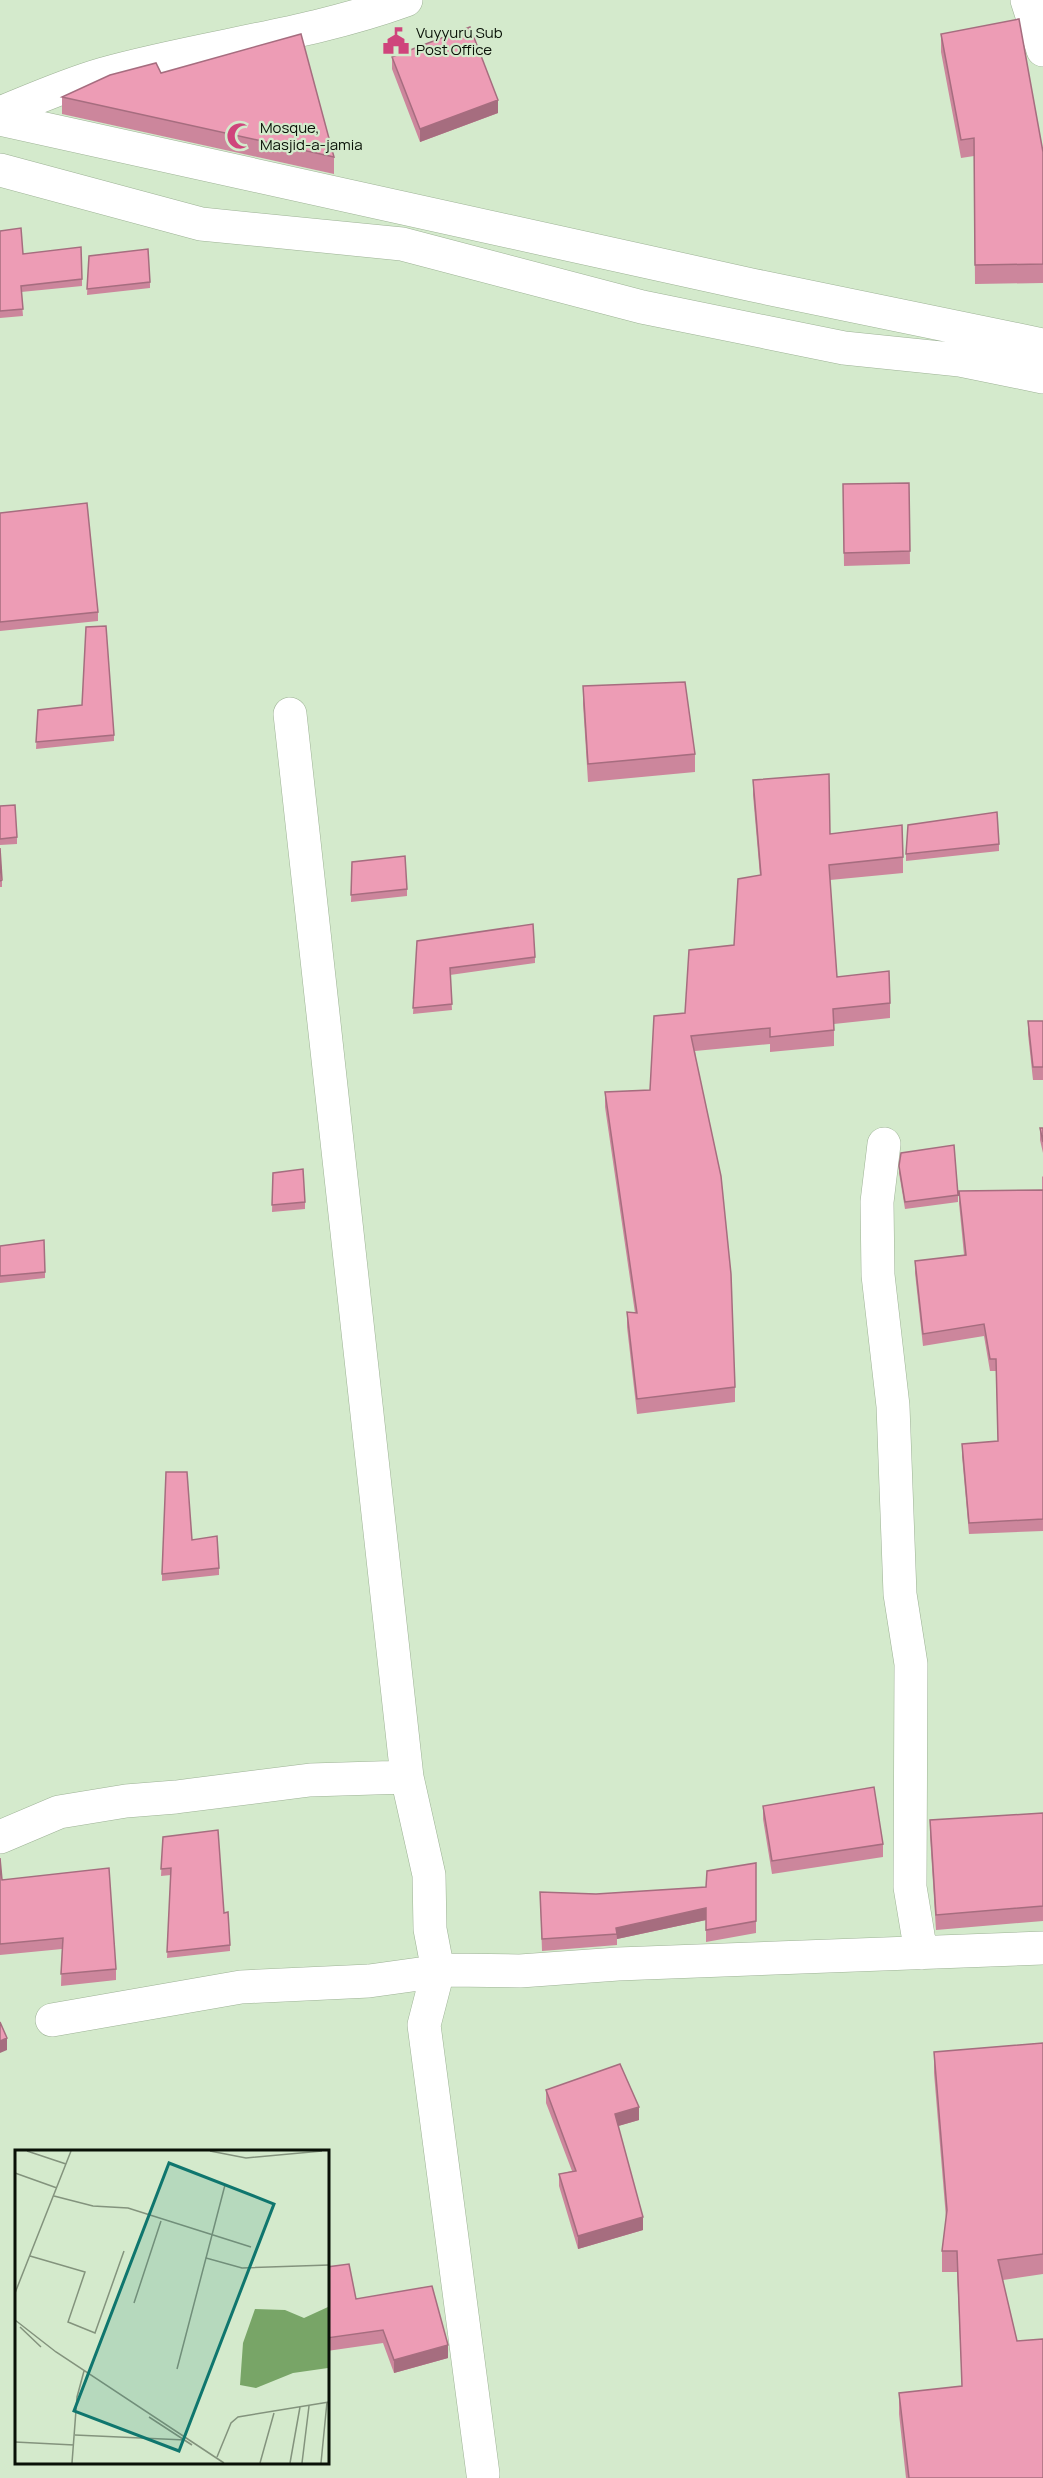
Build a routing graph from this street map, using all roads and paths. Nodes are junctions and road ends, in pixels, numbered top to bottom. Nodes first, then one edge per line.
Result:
1 (406, 0) edge
2 (1027, 0) edge
3 (1043, 50) edge
4 (0, 113) edge
5 (0, 119) edge
6 (0, 170) edge
7 (1043, 345) edge
8 (1043, 377) edge
9 (290, 714) dead end
10 (884, 1144) dead end
11 (407, 1777) junction
12 (0, 1837) edge
13 (1043, 1948) edge
14 (921, 1953) junction
15 (438, 1971) junction
16 (52, 2020) dead end
17 (483, 2474) dead end

1 - 4 street
2 - 3 street
5 - 7 street
6 - 8 street
9 - 11 street
10 - 14 street
11 - 12 street
11 - 15 street
13 - 14 street
14 - 15 street
15 - 16 street
15 - 17 street

